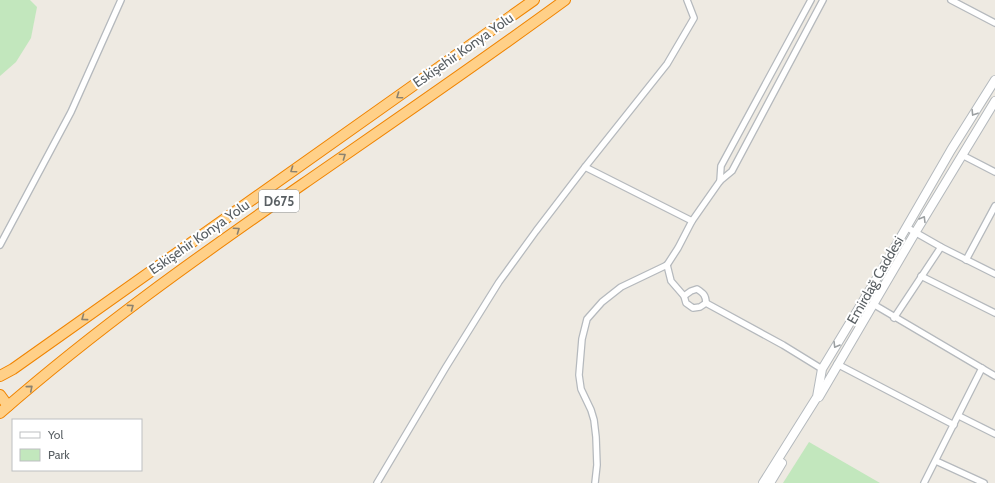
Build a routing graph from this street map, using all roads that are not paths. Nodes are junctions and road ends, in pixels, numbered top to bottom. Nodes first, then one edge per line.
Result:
1 (121, 0) edge
2 (534, 0) edge
3 (565, 0) edge
4 (687, 0) edge
5 (811, 0) edge
6 (822, 0) edge
7 (951, 0) edge
8 (995, 23) edge
9 (995, 80) edge
10 (995, 101) edge
11 (962, 155) junction
12 (585, 167) junction
13 (995, 172) edge
14 (720, 181) junction
15 (995, 206) edge
16 (692, 221) junction
17 (906, 227) junction
18 (915, 233) junction
19 (0, 245) edge
20 (942, 248) junction
21 (966, 260) junction
22 (667, 265) junction
23 (995, 274) edge
24 (921, 276) junction
25 (684, 296) junction
26 (706, 302) junction
27 (873, 304) junction
28 (995, 313) edge
29 (894, 318) junction
30 (838, 364) junction
31 (982, 368) junction
32 (13, 369) junction
33 (822, 369) junction
34 (0, 372) edge
35 (0, 376) edge
36 (995, 376) edge
37 (0, 395) edge
38 (8, 406) junction
39 (0, 413) edge
40 (959, 416) junction
41 (954, 424) junction
42 (995, 434) edge
43 (936, 461) junction
44 (377, 483) edge
45 (595, 483) edge
46 (763, 483) edge
47 (770, 483) edge
48 (924, 483) edge
49 (984, 483) edge

1 - 19 street
2 -> 32 highway, Eskişehir Konya Yolu / D675
38 -> 3 highway, D675
4 - 12 street
5 - 14 street
6 - 14 street
7 - 8 street
9 -> 17 main road, Emirdağ Caddesi
10 - 11 main road, Emirdağ Caddesi
11 - 13 street
18 -> 11 main road, Emirdağ Caddesi
12 - 16 street
12 - 44 street
14 - 16 street
15 - 21 street
16 - 22 street
17 - 18 street
17 -> 33 main road, Emirdağ Caddesi
18 - 20 street
18 - 27 main road, Emirdağ Caddesi
20 - 21 street
20 - 24 street
21 - 23 street
22 - 25 street
22 - 45 street
24 - 28 street
24 - 29 street
25 - 26 street
25 - 26 street
26 - 33 street
27 - 29 street
27 - 30 main road, Emirdağ Caddesi
29 - 31 street
30 - 41 street
30 - 47 main road, Emirdağ Caddesi
31 - 36 street
31 - 40 street
32 - 34 street
32 - 35 highway, Eskişehir Konya Yolu / D675
33 - 46 main road, Emirdağ Caddesi
37 - 38 highway
38 - 39 highway, D675
40 - 41 street
40 - 42 street
41 - 43 street
43 - 48 street
43 - 49 street

